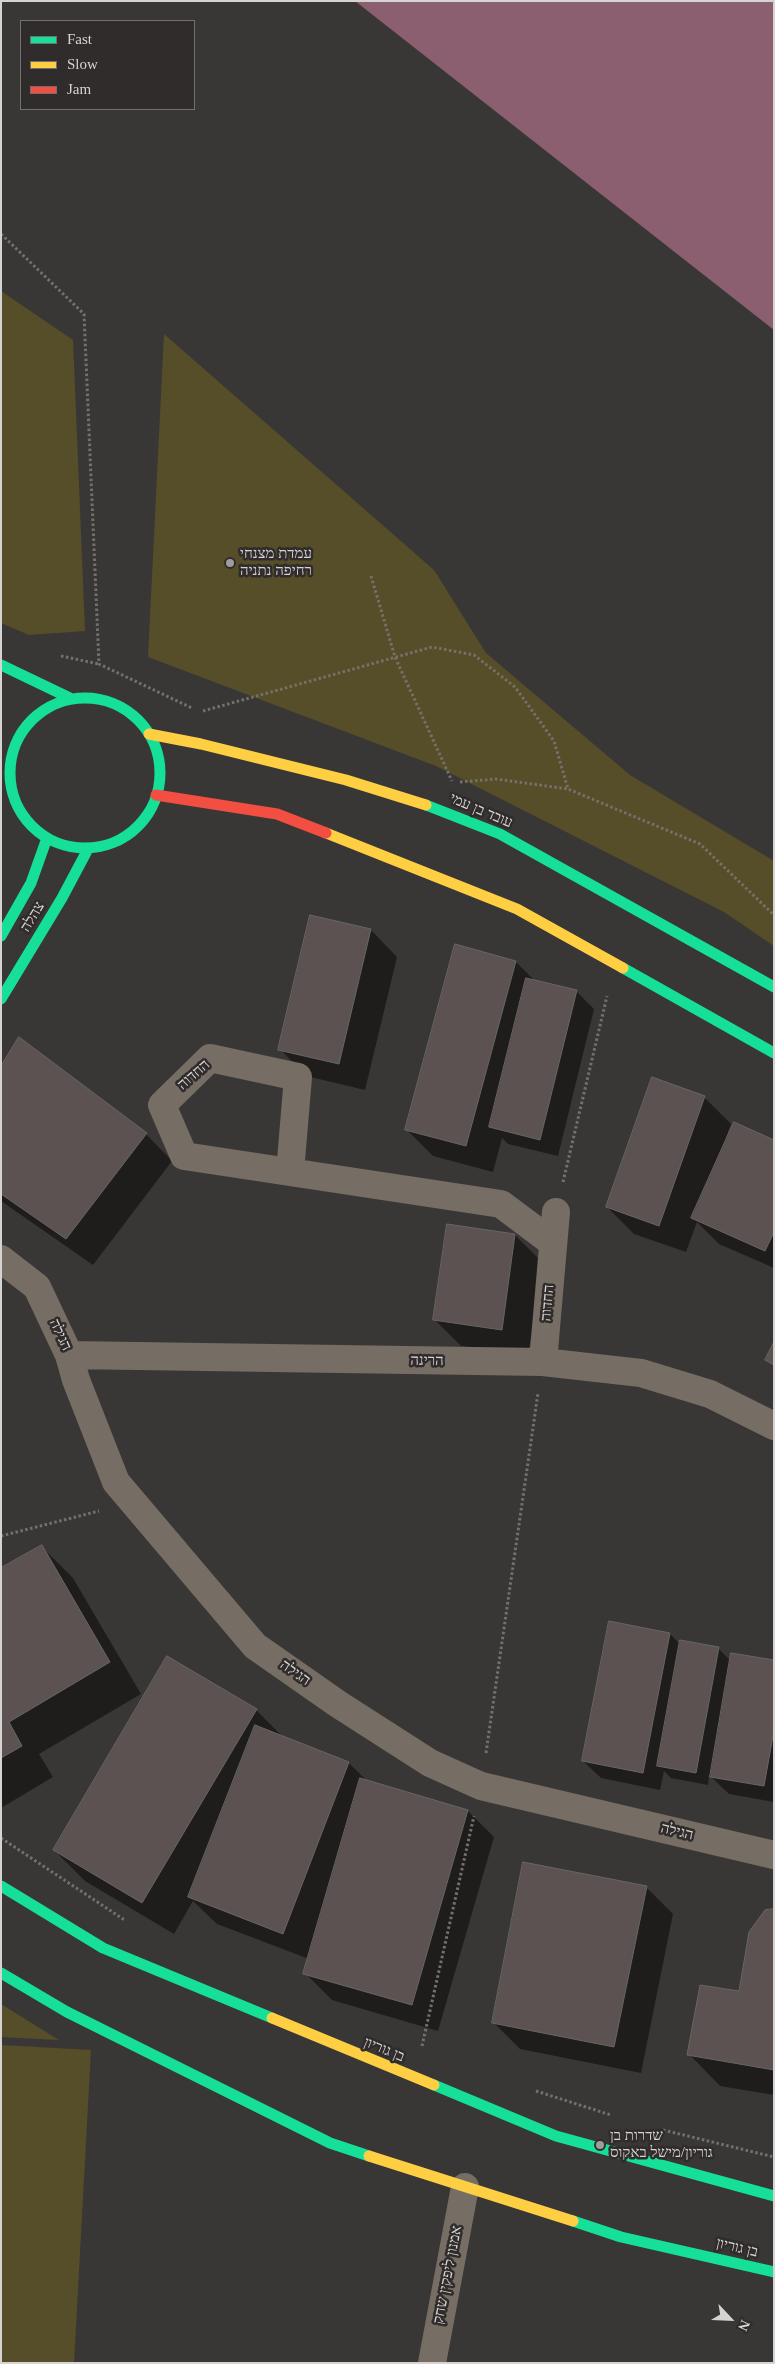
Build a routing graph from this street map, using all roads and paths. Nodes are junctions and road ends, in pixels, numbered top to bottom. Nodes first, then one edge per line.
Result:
1 (1, 234) edge
2 (371, 576) dead end
3 (395, 657) junction
4 (1, 665) edge
5 (72, 700) junction
6 (149, 734) junction
7 (1, 749) edge
8 (12, 755) junction
9 (568, 789) junction
10 (156, 795) junction
11 (47, 838) junction
12 (88, 849) junction
13 (774, 915) edge
14 (1, 936) edge
15 (615, 965) junction
16 (774, 987) edge
17 (1, 999) edge
18 (774, 1053) edge
19 (290, 1172) junction
20 (556, 1212) joint
21 (553, 1243) junction
22 (1, 1259) edge
23 (69, 1355) junction
24 (543, 1362) junction
25 (774, 1426) edge
26 (134, 1503) junction
27 (1, 1536) edge
28 (481, 1786) junction
29 (1, 1838) edge
30 (774, 1855) edge
31 (1, 1886) edge
32 (131, 1924) dead end
33 (1, 1973) edge
34 (414, 2078) junction
35 (527, 2088) dead end
36 (619, 2118) dead end
37 (657, 2128) dead end
38 (774, 2157) edge
39 (465, 2187) junction
40 (774, 2196) edge
41 (774, 2272) edge
42 (432, 2363) edge

1 - 3 path
2 - 3 path
3 - 9 path
3 - 9 path
4 - 5 street
5 - 6 street
5 - 8 street
6 - 10 street
6 - 16 street, עובד בן עמי
7 - 8 street
8 - 11 street
9 - 13 path
10 - 12 street
10 - 15 street
11 - 12 street
11 - 14 street, צהלה
12 - 17 street, צהלה
15 - 18 street
15 - 20 path
19 - 19 street, החדוה
19 - 21 street, החדוה
20 - 21 street, החדוה
21 - 24 street, החדוה
22 - 23 street, הגילה
23 - 24 street, הרינה
23 - 26 street, הגילה
24 - 25 street, הרינה
24 - 28 path
26 - 27 path
26 - 28 street, הגילה
28 - 30 street, הגילה
28 - 34 path
29 - 32 path
31 - 34 street, בן גוריון
33 - 39 street, בן גוריון
34 - 40 street, בן גוריון
35 - 36 path
37 - 38 path
39 - 41 street, בן גוריון
39 - 42 street, אמנון ליפקין שחק

